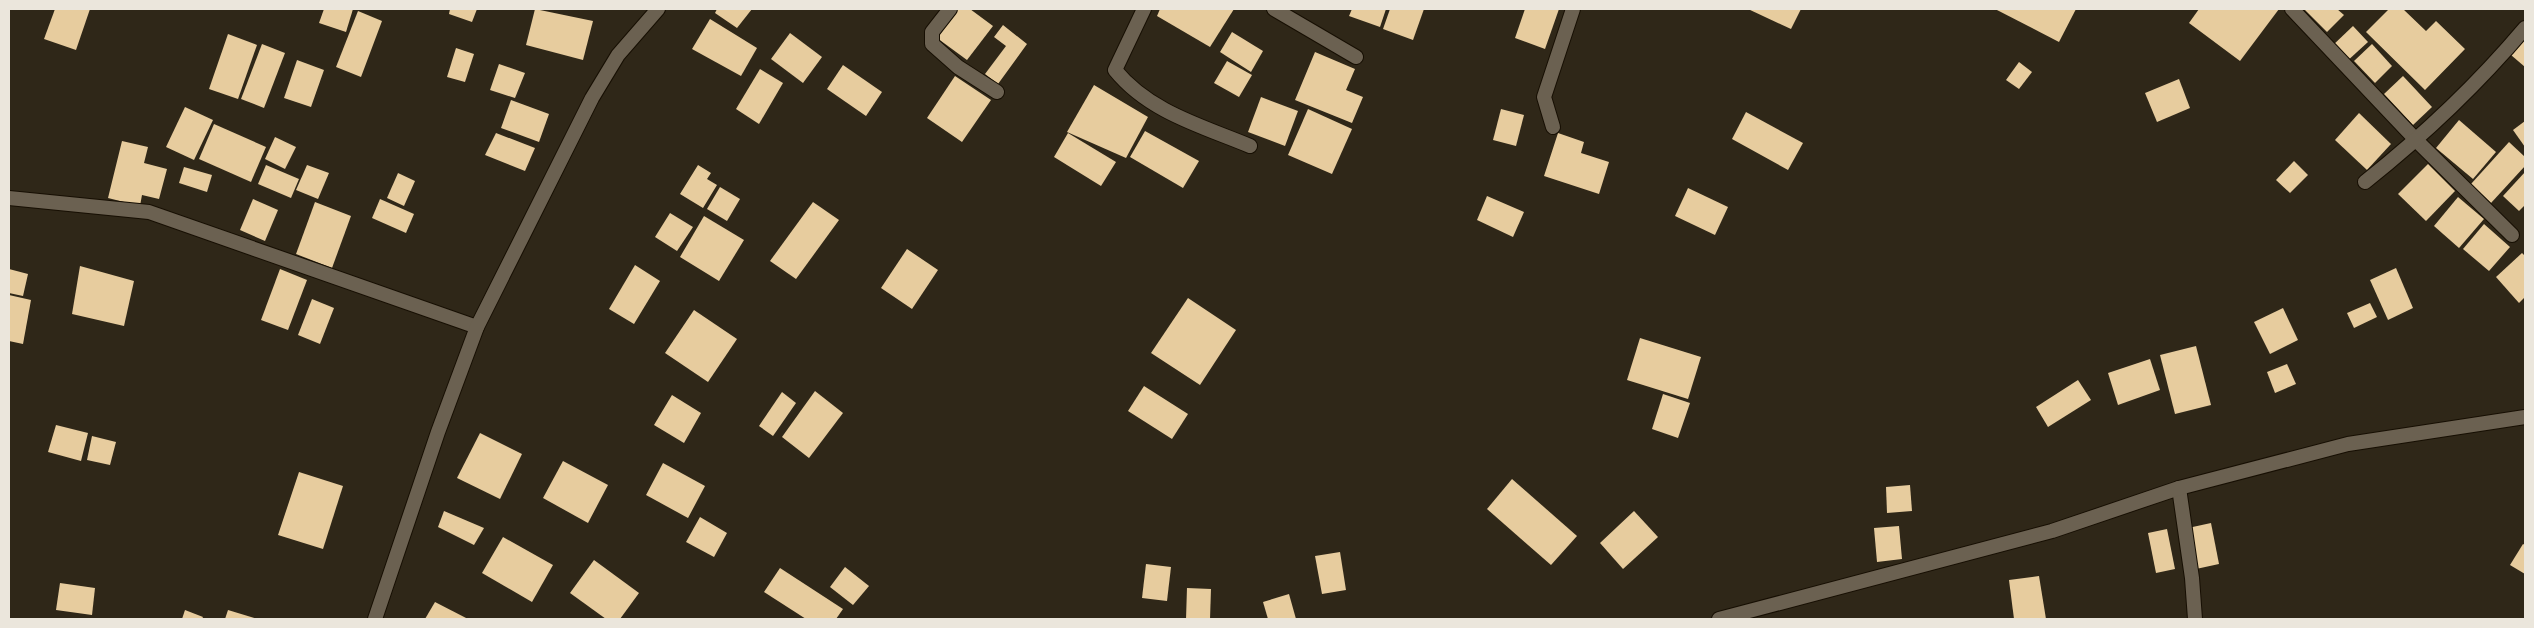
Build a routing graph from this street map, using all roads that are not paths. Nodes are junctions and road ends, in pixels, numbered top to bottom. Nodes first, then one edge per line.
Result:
1 (658, 9) edge
2 (950, 9) edge
3 (1144, 9) edge
4 (1274, 9) edge
5 (1573, 9) edge
6 (2292, 9) edge
7 (2525, 28) edge
8 (1356, 57) dead end
9 (997, 92) dead end
10 (1553, 127) dead end
11 (2417, 141) junction
12 (1250, 146) dead end
13 (2365, 182) dead end
14 (9, 198) edge
15 (2512, 235) dead end
16 (477, 327) junction
17 (2525, 417) edge
18 (2179, 488) junction
19 (375, 619) edge
20 (1719, 619) edge
21 (2195, 619) edge

1 - 16 street
2 - 9 street
3 - 12 street
4 - 8 street
5 - 10 street
6 - 11 street
7 - 11 street
11 - 13 street
11 - 15 street
14 - 16 street
16 - 19 street
17 - 18 street
18 - 20 street
18 - 21 street

